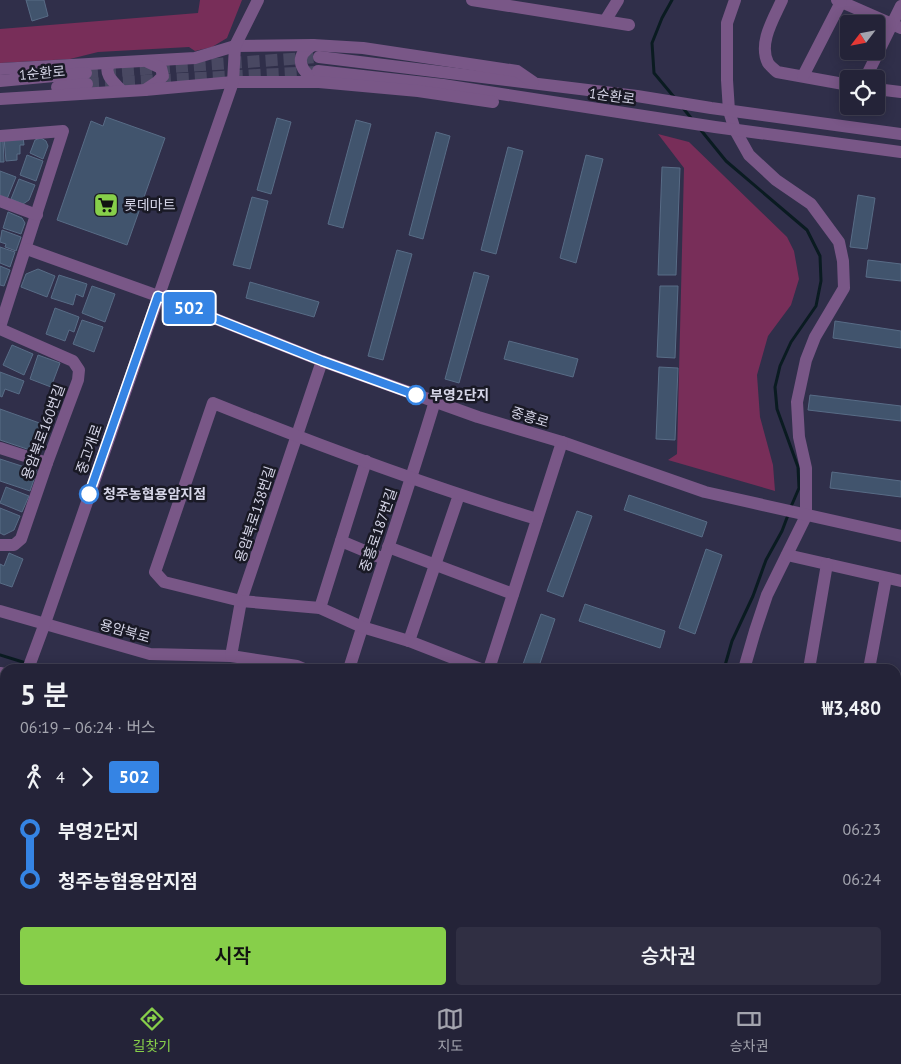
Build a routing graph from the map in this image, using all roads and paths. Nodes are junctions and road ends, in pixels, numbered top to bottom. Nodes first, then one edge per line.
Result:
1 (258, 0) edge
2 (472, 0) edge
3 (618, 0) edge
4 (735, 0) edge
5 (782, 0) edge
6 (839, 1) edge
7 (547, 6) edge
8 (901, 6) edge
9 (606, 21) junction
10 (629, 25) dead end
11 (897, 26) edge
12 (313, 45) junction
13 (235, 46) junction
14 (319, 57) tunnel mouth
15 (143, 61) junction
16 (109, 64) junction
17 (0, 69) edge
18 (870, 70) edge
19 (803, 76) junction
20 (319, 77) junction
21 (0, 80) edge
22 (233, 82) junction
23 (840, 83) edge
24 (537, 85) junction
25 (146, 90) junction
26 (885, 90) edge
27 (122, 91) junction
28 (0, 92) edge
29 (901, 92) edge
30 (0, 99) edge
31 (729, 111) junction
32 (735, 130) junction
33 (901, 134) edge
34 (0, 136) edge
35 (901, 152) edge
36 (0, 201) edge
37 (37, 215) junction
38 (26, 248) junction
39 (158, 296) junction
40 (0, 328) edge
41 (322, 361) junction
42 (435, 401) junction
43 (296, 436) junction
44 (562, 442) junction
45 (0, 448) edge
46 (366, 462) junction
47 (47, 463) junction
48 (412, 478) junction
49 (459, 495) junction
50 (801, 515) junction
51 (537, 519) junction
52 (901, 536) edge
53 (341, 541) junction
54 (0, 545) edge
55 (386, 553) junction
56 (787, 555) junction
57 (827, 564) junction
58 (435, 565) junction
59 (894, 579) edge
60 (513, 594) junction
61 (241, 601) junction
62 (320, 608) junction
63 (0, 611) edge
64 (45, 623) junction
65 (362, 628) junction
66 (409, 641) junction
67 (231, 656) junction
68 (30, 664) edge
69 (284, 664) edge
70 (351, 664) edge
71 (468, 664) edge
72 (490, 664) edge
73 (745, 664) edge
74 (809, 664) edge
75 (870, 664) edge

1 - 13 street, 중고개로
2 - 7 street
3 - 9 street
4 - 31 street
5 - 19 street
6 - 11 street
6 - 19 street
7 - 9 street
8 - 11 street
9 - 10 street
11 - 18 street
12 - 13 street
12 - 20 street
12 - 24 street
13 - 15 street
13 - 22 street, 중고개로
14 - 24 street, 1순환로
15 - 16 street
15 - 25 street
16 - 17 street
16 - 27 street
19 - 23 street
20 - 22 street, 1순환로
20 - 32 street, 1순환로
21 - 28 street, 1순환로
22 - 25 street, 1순환로
22 - 39 street, 중고개로
24 - 31 street, 1순환로
25 - 27 street, 1순환로
26 - 29 street
27 - 30 street, 1순환로
31 - 32 street
31 - 33 street, 1순환로
32 - 35 street, 1순환로
32 - 50 street
34 - 37 street, 용암북로160번길
36 - 37 street
37 - 38 street, 용암북로160번길
38 - 39 street
38 - 40 street, 용암북로160번길
39 - 41 street, 중흥로
39 - 64 street, 중고개로
40 - 47 street, 용암북로160번길
41 - 42 street, 중흥로
41 - 43 street, 용암북로138번길
42 - 44 street, 중흥로
42 - 48 street, 중흥로187번길
43 - 46 street
43 - 61 street, 용암북로138번길
43 - 61 street
44 - 50 street, 중흥로
44 - 51 street
45 - 47 street
46 - 48 street
46 - 53 street
47 - 54 street, 용암북로160번길
48 - 49 street
48 - 55 street, 중흥로187번길
49 - 51 street
49 - 58 street
50 - 52 street
50 - 56 street
51 - 60 street
53 - 55 street
53 - 62 street
55 - 58 street
55 - 65 street, 중흥로187번길
56 - 57 street
56 - 73 street
57 - 59 street
57 - 74 street
58 - 60 street
58 - 66 street
59 - 75 street
60 - 72 street
61 - 62 street
61 - 67 street, 용암북로138번길
62 - 65 street
63 - 64 street, 용암북로
64 - 67 street, 용암북로
64 - 68 street, 중고개로
65 - 66 street
65 - 70 street, 중흥로187번길
66 - 71 street
67 - 69 street, 용암북로

